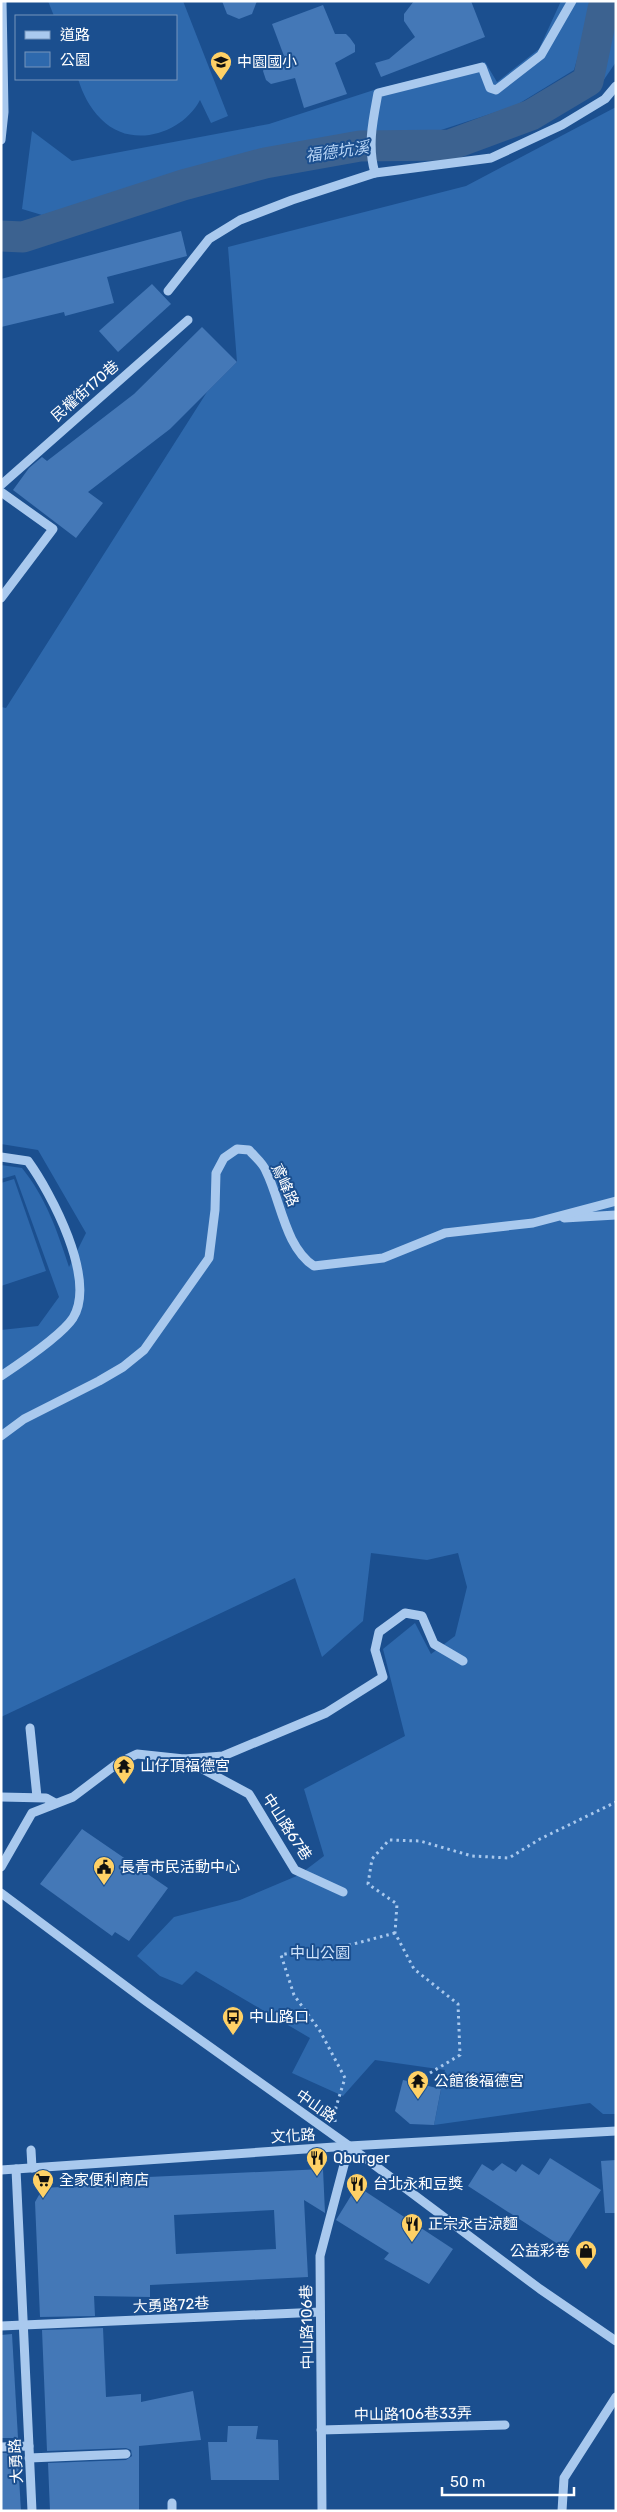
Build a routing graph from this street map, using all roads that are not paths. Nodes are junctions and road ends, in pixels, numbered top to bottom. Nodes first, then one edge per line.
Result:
1 (2, 1) edge
2 (572, 1) edge
3 (616, 86) edge
4 (1, 140) edge
5 (375, 173) junction
6 (168, 291) dead end
7 (188, 320) dead end
8 (1, 485) edge
9 (1, 492) edge
10 (1, 598) edge
11 (1, 1157) edge
12 (616, 1200) edge
13 (616, 1215) edge
14 (546, 1219) junction
15 (1, 1376) edge
16 (1, 1436) edge
17 (463, 1661) dead end
18 (30, 1728) dead end
19 (184, 1759) junction
20 (1, 1797) edge
21 (37, 1797) junction
22 (55, 1803) junction
23 (1, 1867) edge
24 (343, 1892) dead end
25 (1, 1893) edge
26 (616, 2132) edge
27 (349, 2146) junction
28 (31, 2150) dead end
29 (32, 2168) junction
30 (1, 2170) edge
31 (16, 2170) junction
32 (320, 2312) junction
33 (23, 2325) junction
34 (1, 2326) edge
35 (616, 2341) edge
36 (616, 2397) edge
37 (505, 2425) dead end
38 (322, 2430) junction
39 (29, 2446) junction
40 (1, 2447) edge
41 (126, 2454) dead end
42 (29, 2458) junction
43 (32, 2511) edge
44 (322, 2511) edge
45 (562, 2511) edge

1 - 4 street
2 - 5 street
3 - 5 street
5 - 6 street
7 - 8 street, 民權街170巷
9 - 10 street
11 - 15 street
12 - 14 street, 鳶峰路
13 - 14 street
14 - 16 street, 鳶峰路
17 - 19 street
18 - 21 street
19 - 22 street
19 - 24 street, 中山路67巷
20 - 21 street
21 - 22 street
22 - 23 street
25 - 27 street, 中山路
26 - 27 street, 文化路
27 - 29 street, 文化路
27 - 32 street, 中山路106巷
27 - 35 street, 中山路
28 - 29 street
29 - 31 street, 文化路
30 - 31 street, 文化路
31 - 33 street, 大勇路
32 - 33 street, 大勇路72巷
32 - 38 street, 中山路106巷
33 - 34 street, 大勇路72巷
33 - 39 street, 大勇路
36 - 45 street
37 - 38 street, 中山路106巷33弄
38 - 44 street, 中山路106巷
39 - 40 street
39 - 42 street, 大勇路
41 - 42 street
42 - 43 street, 大勇路

